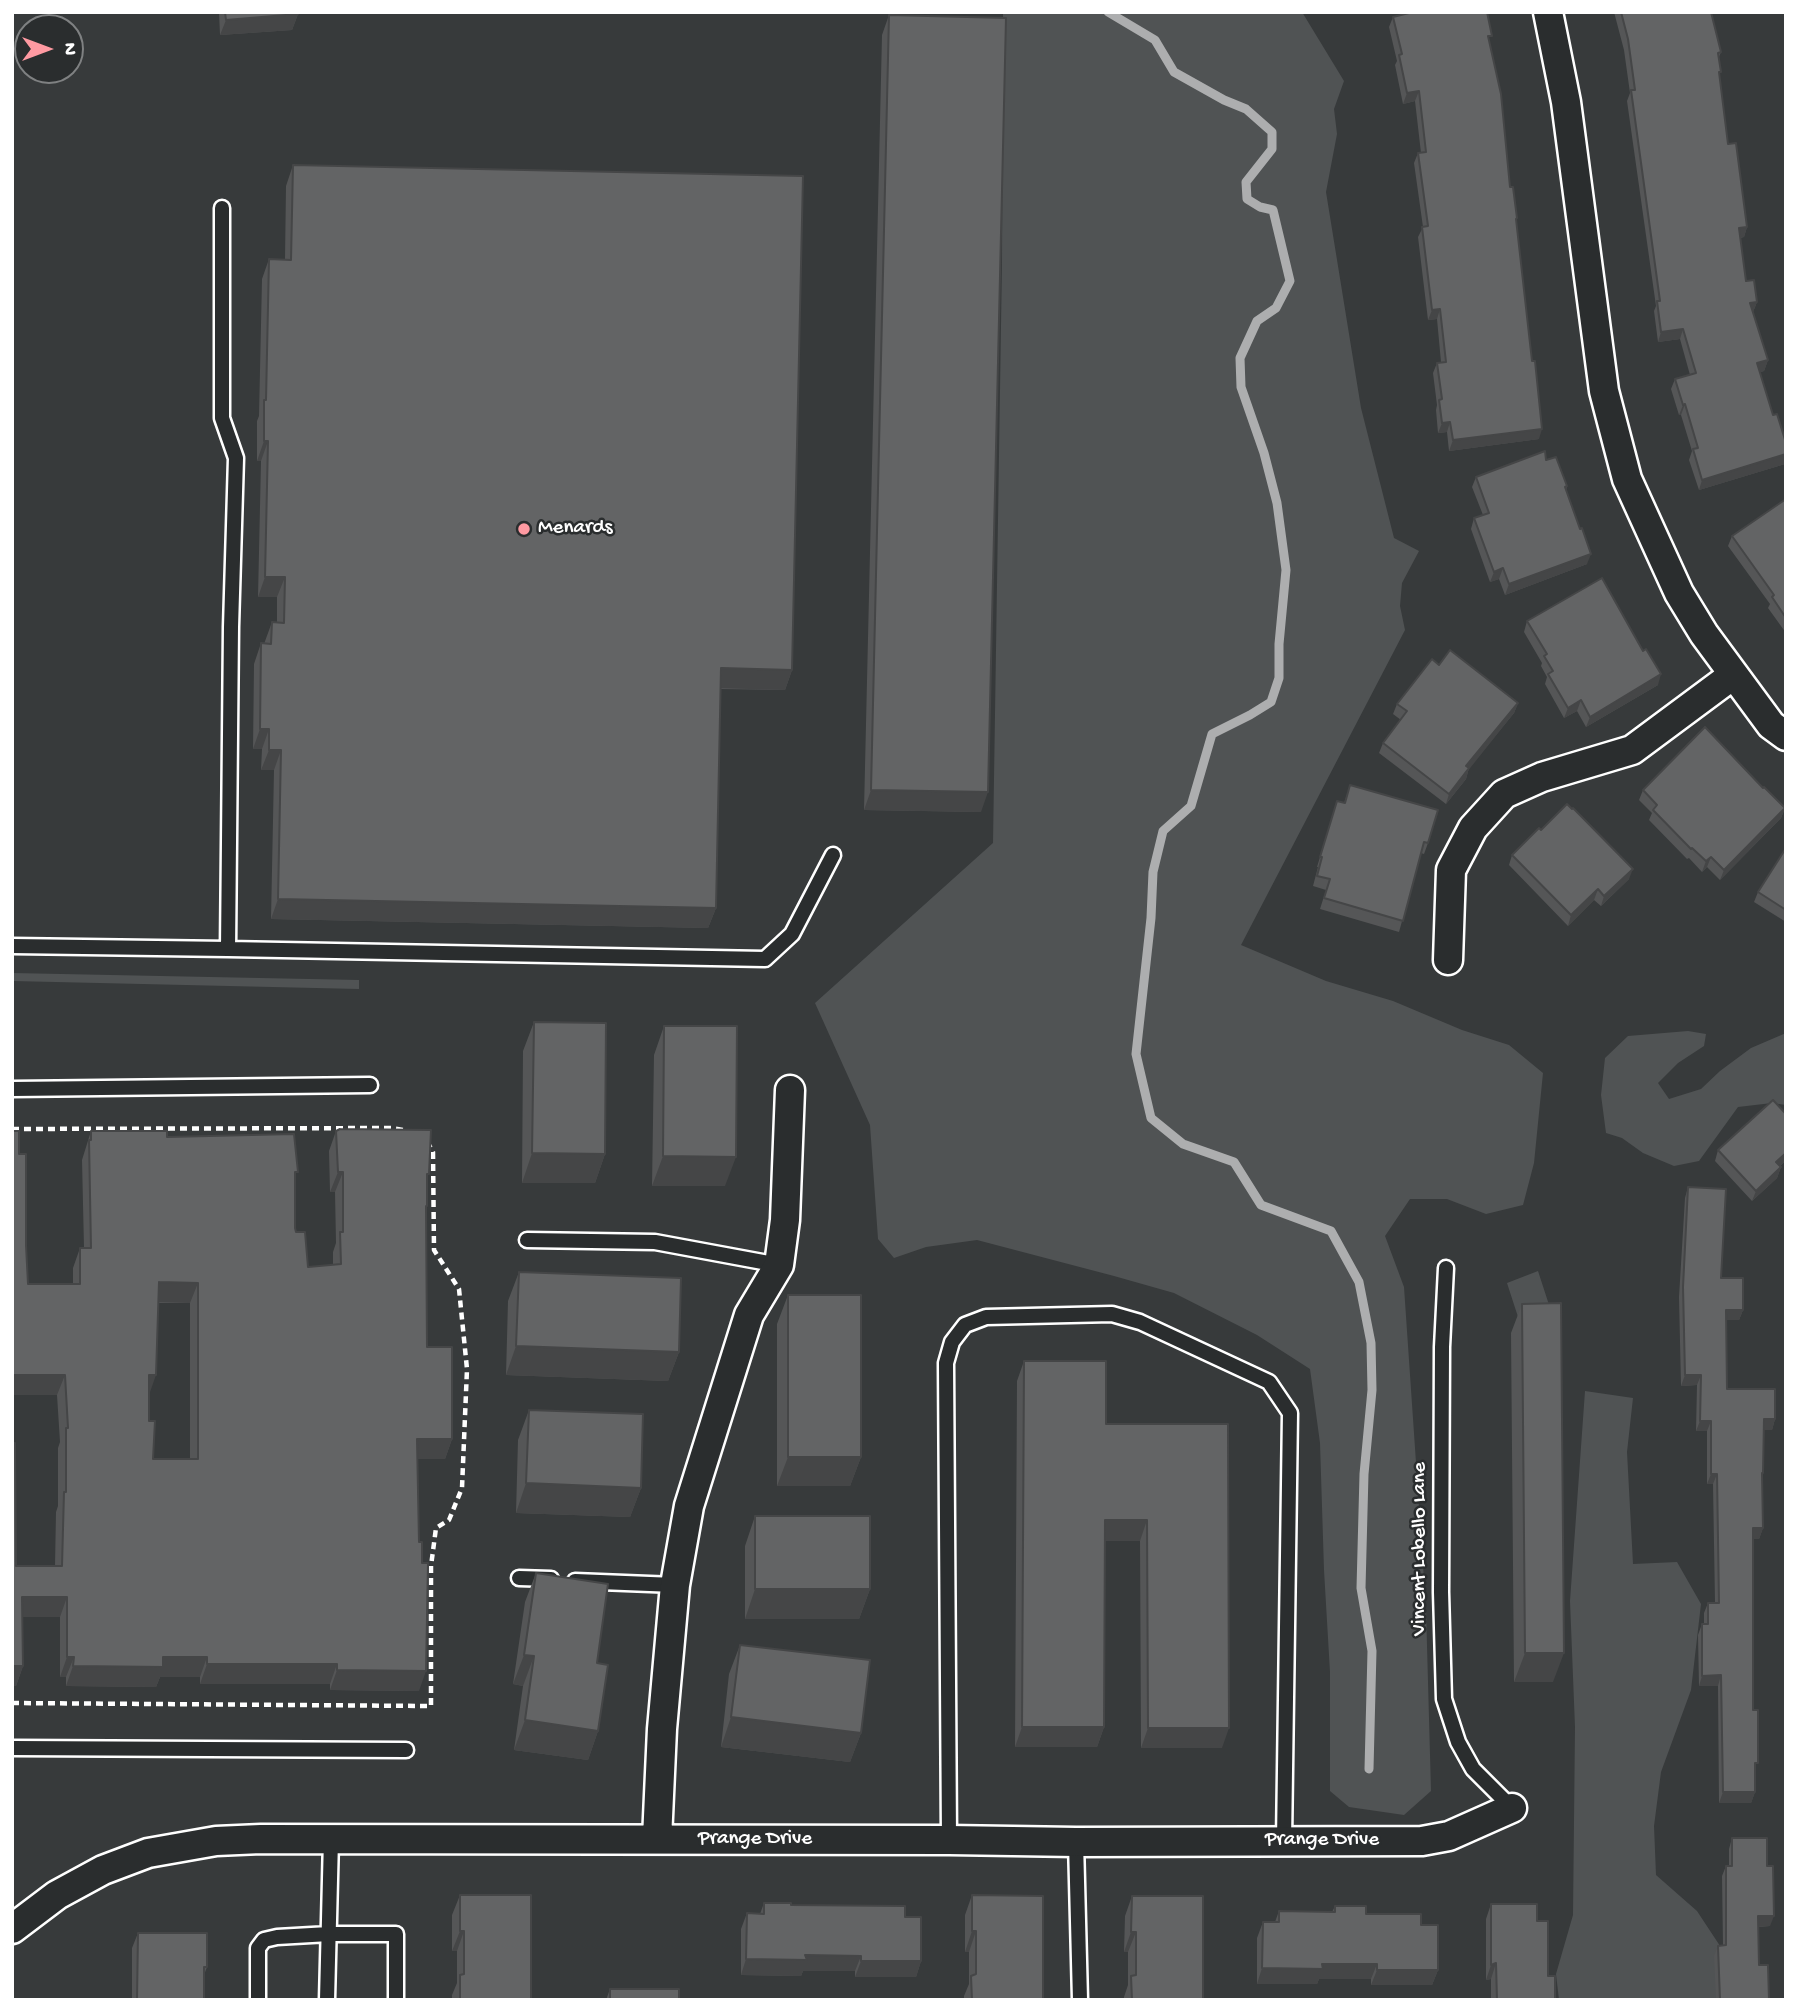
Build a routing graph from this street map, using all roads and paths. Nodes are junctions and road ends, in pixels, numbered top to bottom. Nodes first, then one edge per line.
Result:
1 (1548, 12) edge
2 (222, 208) dead end
3 (1734, 675) junction
4 (1786, 736) edge
5 (834, 855) dead end
6 (12, 946) edge
7 (228, 949) junction
8 (1448, 960) dead end
9 (370, 1085) dead end
10 (12, 1089) edge
11 (790, 1090) dead end
12 (12, 1129) edge
13 (407, 1131) edge
14 (425, 1137) edge
15 (527, 1240) dead end
16 (779, 1265) junction
17 (1446, 1268) dead end
18 (519, 1578) dead end
19 (675, 1586) junction
20 (12, 1703) edge
21 (12, 1748) edge
22 (406, 1749) dead end
23 (1513, 1808) joint
24 (331, 1839) junction
25 (657, 1839) junction
26 (948, 1840) junction
27 (1284, 1841) junction
28 (1076, 1842) junction
29 (12, 1929) edge
30 (329, 1934) junction
31 (258, 2000) edge
32 (327, 2000) edge
33 (396, 2000) edge
34 (1080, 2000) edge

1 - 3 street
2 - 7 lane
3 - 4 street
3 - 8 street
5 - 7 lane
6 - 7 lane
9 - 10 lane
11 - 16 street
12 - 13 path
14 - 20 path
15 - 16 lane
16 - 19 street
17 - 23 lane, Vincent Lobello Lane
18 - 19 lane
19 - 25 street
21 - 22 lane
23 - 27 street, Prange Drive
24 - 25 street, Prange Drive
24 - 29 street, Prange Drive
24 - 30 lane
25 - 26 street, Prange Drive
26 - 27 lane
26 - 28 street, Prange Drive
27 - 28 street, Prange Drive
28 - 34 lane
30 - 31 lane
30 - 32 lane
30 - 33 lane

